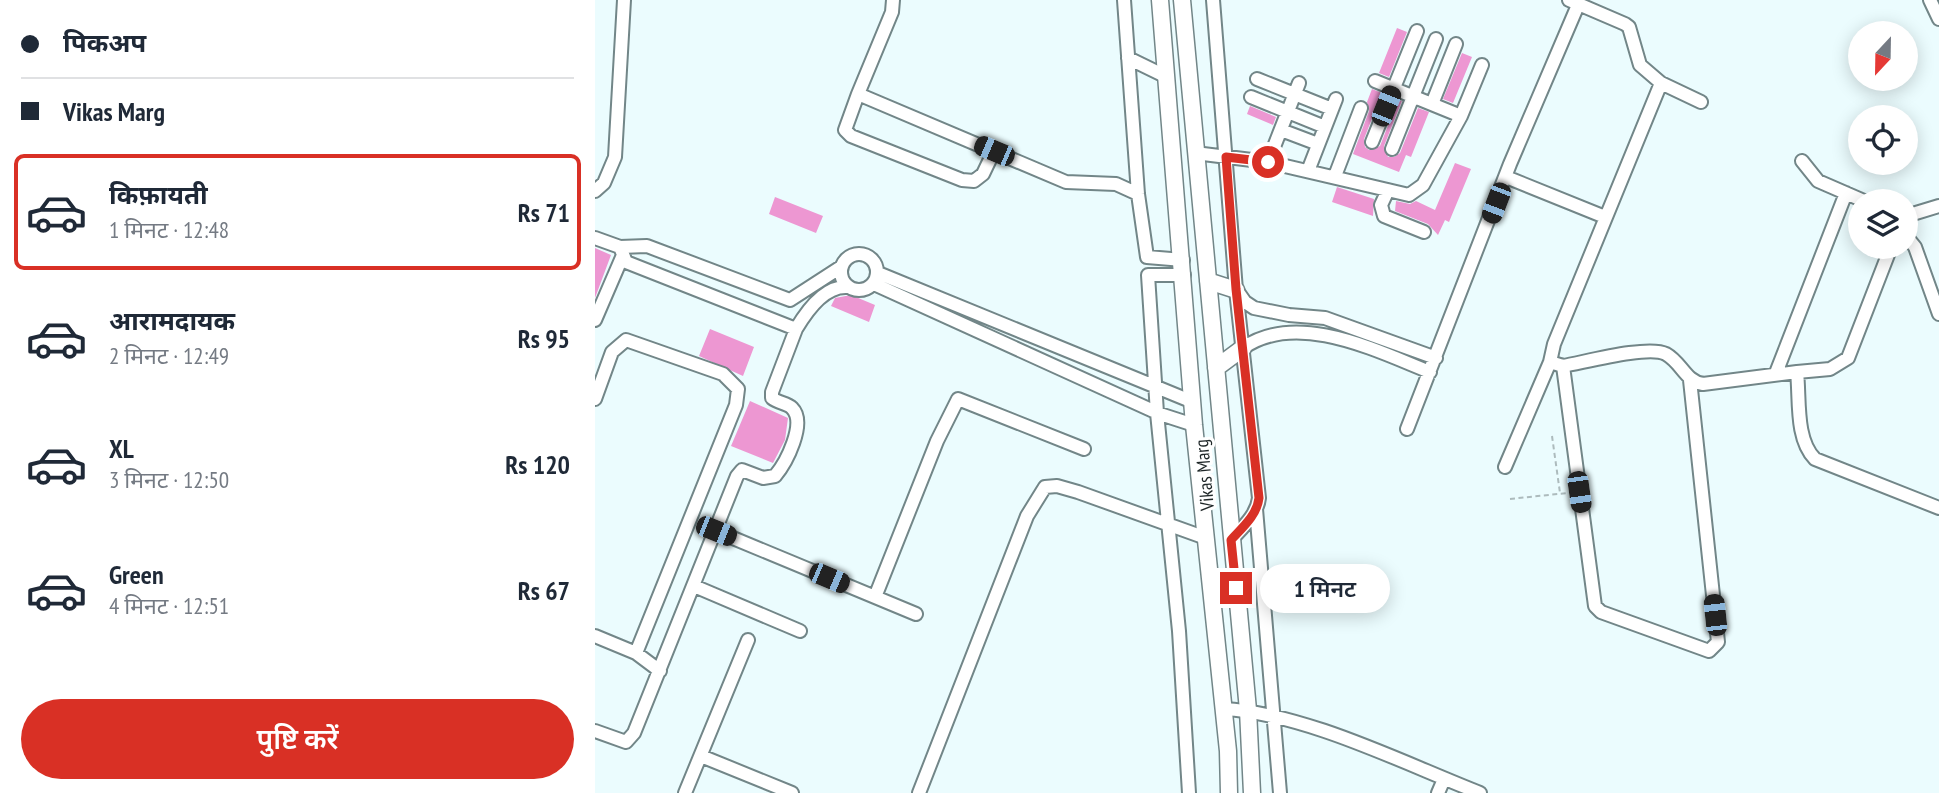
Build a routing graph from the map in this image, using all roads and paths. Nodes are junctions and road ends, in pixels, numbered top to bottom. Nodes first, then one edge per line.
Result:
1 (624, 0) edge
2 (893, 0) edge
3 (1123, 0) edge
4 (1160, 0) edge
5 (1182, 0) edge
6 (1213, 0) edge
7 (1930, 0) edge
8 (1574, 3) edge
9 (1939, 19) edge
10 (1417, 31) dead end
11 (1436, 39) dead end
12 (1456, 44) dead end
13 (1128, 58) junction
14 (1482, 65) dead end
15 (1167, 77) junction
16 (1257, 79) dead end
17 (1374, 81) dead end
18 (1661, 83) junction
19 (1393, 88) junction
20 (1297, 89) junction
21 (858, 94) junction
22 (1413, 96) junction
23 (1251, 97) dead end
24 (1701, 102) dead end
25 (1433, 104) junction
26 (1361, 108) dead end
27 (1288, 112) junction
28 (1461, 116) junction
29 (1325, 127) junction
30 (1281, 130) junction
31 (1372, 142) dead end
32 (1318, 144) junction
33 (1392, 149) dead end
34 (994, 151) junction
35 (1195, 153) junction
36 (1226, 157) junction
37 (1802, 161) dead end
38 (1268, 162) junction
39 (1308, 171) junction
40 (1335, 176) junction
41 (1506, 177) junction
42 (1388, 190) junction
43 (595, 191) edge
44 (1846, 193) joint
45 (1138, 194) junction
46 (1939, 206) edge
47 (1918, 212) edge
48 (1605, 217) junction
49 (1424, 232) dead end
50 (595, 238) edge
51 (622, 251) junction
52 (1918, 255) edge
53 (1147, 257) junction
54 (1886, 259) edge
55 (841, 267) junction
56 (1183, 267) junction
57 (1148, 275) junction
58 (876, 278) junction
59 (1208, 281) junction
60 (848, 287) junction
61 (1236, 289) junction
62 (1939, 314) edge
63 (1300, 315) junction
64 (595, 320) edge
65 (796, 329) junction
66 (1301, 334) junction
67 (1243, 348) junction
68 (1436, 358) junction
69 (1550, 362) junction
70 (1563, 366) junction
71 (1216, 368) junction
72 (1430, 372) junction
73 (1797, 372) junction
74 (1776, 373) junction
75 (1690, 380) junction
76 (1156, 387) junction
77 (595, 399) edge
78 (1193, 402) junction
79 (1157, 412) junction
80 (1194, 425) junction
81 (1407, 429) dead end
82 (1552, 436) dead end
83 (1084, 449) dead end
84 (1505, 467) dead end
85 (1579, 492) junction
86 (1560, 494) junction
87 (1510, 499) dead end
88 (1939, 508) edge
89 (1256, 509) junction
90 (1168, 526) junction
91 (716, 531) junction
92 (1206, 538) junction
93 (1231, 540) junction
94 (694, 586) junction
95 (875, 597) junction
96 (916, 614) dead end
97 (800, 631) dead end
98 (595, 636) edge
99 (748, 640) dead end
100 (636, 653) junction
101 (660, 671) junction
102 (1223, 709) junction
103 (1248, 710) junction
104 (1274, 715) junction
105 (595, 731) edge
106 (701, 756) junction
107 (1444, 779) junction
108 (1254, 792) edge
109 (685, 793) edge
110 (792, 793) edge
111 (919, 793) edge
112 (1189, 793) edge
113 (1229, 793) edge
114 (1280, 793) edge
115 (1438, 793) edge
116 (1480, 793) edge

1 - 43 street
2 - 21 street
3 - 13 street
4 - 15 main road
5 - 35 main road, Vikas Marg
6 - 36 street
7 - 9 street
8 - 18 street
8 - 41 street
10 - 19 street
11 - 22 street
12 - 25 street
13 - 15 street
13 - 45 street
14 - 28 street
15 - 56 main road
16 - 20 street
17 - 19 street
18 - 24 street
18 - 48 street
19 - 22 street
19 - 31 street
20 - 27 street
20 - 29 street
21 - 34 street
21 - 34 street
22 - 25 street
22 - 33 street
23 - 27 street
25 - 28 street
26 - 40 street
27 - 29 street
27 - 30 street
28 - 42 street
29 - 32 street
30 - 32 street
30 - 38 street
32 - 39 street
34 - 45 street
35 - 36 street
35 - 59 main road, Vikas Marg
36 - 38 street
36 - 61 street
37 - 44 street
38 - 39 street
39 - 40 street
40 - 42 street
41 - 48 street
41 - 68 street
42 - 49 street
44 - 74 street
45 - 53 street
46 - 47 street
48 - 69 street
50 - 51 street
51 - 55 street
51 - 64 street
51 - 65 street
52 - 62 street
53 - 56 street
53 - 57 street
54 - 73 street
55 - 58 street
55 - 60 street
56 - 57 street
56 - 78 main road
57 - 76 street
58 - 60 street
58 - 76 street
58 - 79 street
59 - 61 main road
59 - 71 main road, Vikas Marg
60 - 65 street
61 - 63 street
61 - 67 street
63 - 66 street
63 - 68 street
65 - 91 street
66 - 67 street
66 - 72 street
67 - 71 main road
67 - 89 street
68 - 72 street
69 - 70 street
69 - 84 street
70 - 75 street
70 - 85 street
71 - 93 main road, Vikas Marg
72 - 81 street
73 - 74 street
73 - 88 street
74 - 75 street
75 - 85 street
76 - 78 street
76 - 79 street
77 - 100 street
78 - 80 main road
79 - 80 street
79 - 90 street
80 - 92 main road
82 - 86 path
83 - 95 street
85 - 86 path
86 - 87 path
89 - 93 street
89 - 104 street
90 - 92 street
90 - 111 street
90 - 112 street
91 - 94 street
91 - 95 street
92 - 102 main road
93 - 103 main road, Vikas Marg
94 - 97 street
94 - 101 street
95 - 96 street
98 - 100 street
99 - 106 street
100 - 101 street
101 - 105 street
102 - 103 street
102 - 113 main road
103 - 104 street
103 - 108 main road, Vikas Marg
104 - 107 street
104 - 114 street
106 - 109 street
106 - 110 street
107 - 115 street
107 - 116 street

